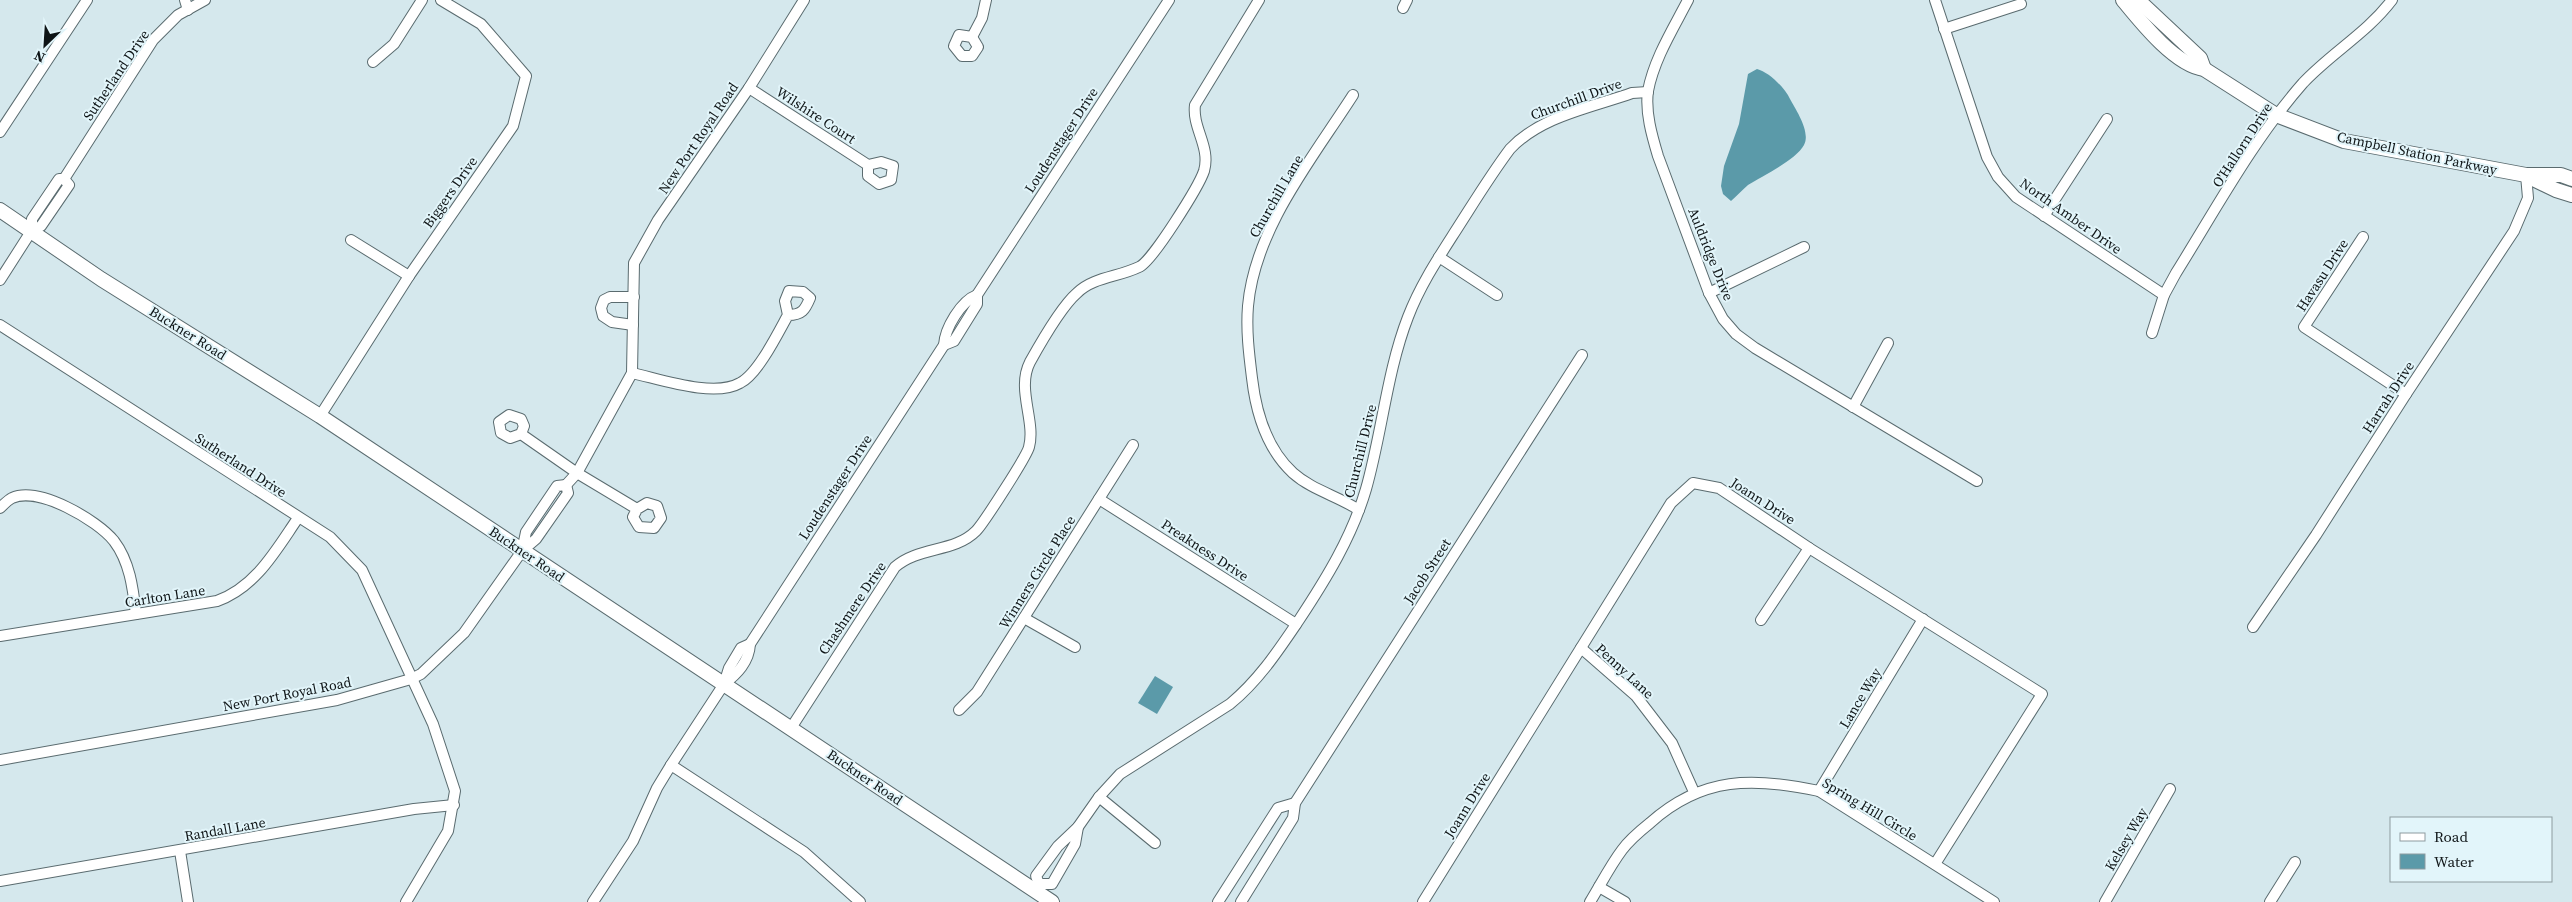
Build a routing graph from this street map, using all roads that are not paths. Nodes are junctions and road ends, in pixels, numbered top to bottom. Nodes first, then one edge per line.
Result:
1 (88, 0) edge
2 (205, 0) edge
3 (422, 0) edge
4 (441, 0) edge
5 (804, 0) edge
6 (986, 0) edge
7 (1169, 0) edge
8 (1259, 0) edge
9 (1688, 0) edge
10 (1935, 0) edge
11 (2124, 0) edge
12 (2138, 0) edge
13 (2392, 0) edge
14 (2021, 4) dead end
15 (187, 5) edge
16 (1944, 29) junction
17 (972, 38) dead end
18 (373, 62) dead end
19 (2204, 69) junction
20 (749, 88) junction
21 (1648, 92) junction
22 (1354, 95) dead end
23 (2276, 115) junction
24 (2107, 119) dead end
25 (0, 132) edge
26 (868, 165) dead end
27 (2526, 175) junction
28 (2572, 179) edge
29 (2572, 195) edge
30 (0, 210) edge
31 (2044, 216) junction
32 (32, 230) junction
33 (2363, 237) dead end
34 (351, 240) dead end
35 (1804, 248) dead end
36 (1439, 257) junction
37 (409, 276) junction
38 (0, 280) edge
39 (1709, 292) junction
40 (1497, 295) dead end
41 (2164, 295) junction
42 (634, 297) junction
43 (788, 315) dead end
44 (0, 325) edge
45 (633, 325) junction
46 (2152, 332) dead end
47 (1888, 343) dead end
48 (1582, 355) dead end
49 (632, 373) junction
50 (2406, 394) junction
51 (1854, 407) junction
52 (320, 416) junction
53 (521, 434) dead end
54 (1133, 445) dead end
55 (577, 473) junction
56 (1977, 481) dead end
57 (1099, 499) junction
58 (0, 508) edge
59 (637, 509) dead end
60 (1359, 510) junction
61 (298, 518) junction
62 (1809, 548) junction
63 (522, 551) junction
64 (136, 614) junction
65 (1024, 618) junction
66 (1923, 619) junction
67 (1761, 620) dead end
68 (1296, 624) junction
69 (2253, 627) dead end
70 (0, 636) edge
71 (1074, 647) dead end
72 (1581, 648) junction
73 (411, 679) junction
74 (724, 684) junction
75 (959, 710) dead end
76 (791, 728) junction
77 (0, 760) edge
78 (671, 766) junction
79 (2170, 789) dead end
80 (1819, 791) junction
81 (1694, 792) junction
82 (1099, 797) junction
83 (1295, 802) junction
84 (454, 805) junction
85 (1078, 827) junction
86 (1155, 843) dead end
87 (180, 850) junction
88 (2295, 862) dead end
89 (1935, 864) junction
90 (0, 881) edge
91 (1599, 886) junction
92 (1037, 887) junction
93 (188, 902) edge
94 (406, 902) edge
95 (594, 902) edge
96 (860, 902) edge
97 (1052, 902) edge
98 (1218, 902) edge
99 (1242, 902) edge
100 (1424, 902) edge
101 (1590, 902) edge
102 (1626, 902) edge
103 (1994, 902) edge
104 (2105, 902) edge
105 (2270, 902) edge

1 - 25 street
2 - 15 street, Sutherland Drive
3 - 18 street
4 - 37 street, Biggers Drive
5 - 20 street, New Port Royal Road
6 - 17 street
7 - 74 street, Loudenstager Drive
8 - 76 street, Chashmere Drive
9 - 21 street, Auldridge Drive
10 - 16 street, North Amber Drive
11 - 19 street, Campbell Station Parkway
12 - 19 street, Campbell Station Parkway
13 - 23 street, O'Hallorn Drive
14 - 16 street
15 - 32 street, Sutherland Drive
16 - 31 street, North Amber Drive
19 - 23 street, Campbell Station Parkway
20 - 26 street, Wilshire Court
20 - 42 street, New Port Royal Road
21 - 36 street, Churchill Drive
21 - 39 street, Auldridge Drive
22 - 60 street, Churchill Lane
23 - 27 street, Campbell Station Parkway
23 - 41 street, O'Hallorn Drive
24 - 31 street
27 - 28 street, Campbell Station Parkway
27 - 29 street, Campbell Station Parkway
27 - 50 street, Harrah Drive
30 - 32 street, Buckner Road
31 - 41 street, North Amber Drive
32 - 38 street, Sutherland Drive
32 - 52 street, Buckner Road
33 - 50 street, Havasu Drive
34 - 37 street
35 - 39 street
36 - 40 street
36 - 60 street, Churchill Drive
37 - 52 street, Biggers Drive
39 - 51 street, Auldridge Drive
41 - 46 street, O'Hallorn Drive
42 - 45 street, New Port Royal Road
42 - 45 street
43 - 49 street
44 - 61 street, Sutherland Drive
45 - 49 street, New Port Royal Road
47 - 51 street
48 - 83 street, Jacob Street
49 - 55 street, New Port Royal Road
50 - 69 street, Harrah Drive
51 - 56 street, Auldridge Drive
52 - 63 street, Buckner Road
53 - 55 street
54 - 57 street, Winners Circle Place
55 - 59 street
55 - 63 street, New Port Royal Road
57 - 65 street, Winners Circle Place
57 - 68 street, Preakness Drive
58 - 64 street
60 - 68 street, Churchill Drive
61 - 64 street, Carlton Lane
61 - 73 street, Sutherland Drive
62 - 66 street, Joann Drive
62 - 67 street
62 - 72 street, Joann Drive
63 - 73 street, New Port Royal Road
63 - 74 street, Buckner Road
64 - 70 street, Carlton Lane
65 - 71 street
65 - 75 street, Winners Circle Place
66 - 80 street, Lance Way
66 - 89 street, Joann Drive
68 - 82 street, Churchill Drive
72 - 81 street, Penny Lane
72 - 100 street, Joann Drive
73 - 77 street, New Port Royal Road
73 - 84 street, Sutherland Drive
74 - 76 street, Buckner Road
74 - 78 street, Loudenstager Drive
76 - 92 street, Buckner Road
78 - 95 street, Loudenstager Drive
78 - 96 street
79 - 104 street, Kelsey Way
80 - 81 street, Spring Hill Circle
80 - 89 street, Spring Hill Circle
81 - 91 street, Spring Hill Circle
82 - 85 street, Churchill Drive
82 - 86 street
83 - 98 street, Jacob Street
83 - 99 street, Jacob Street
84 - 87 street, Randall Lane
84 - 94 street
85 - 92 street, Churchill Drive
85 - 92 street, Churchill Drive
87 - 90 street, Randall Lane
87 - 93 street
88 - 105 street
89 - 103 street, Spring Hill Circle
91 - 101 street, Spring Hill Circle
91 - 102 street
92 - 97 street, Buckner Road

